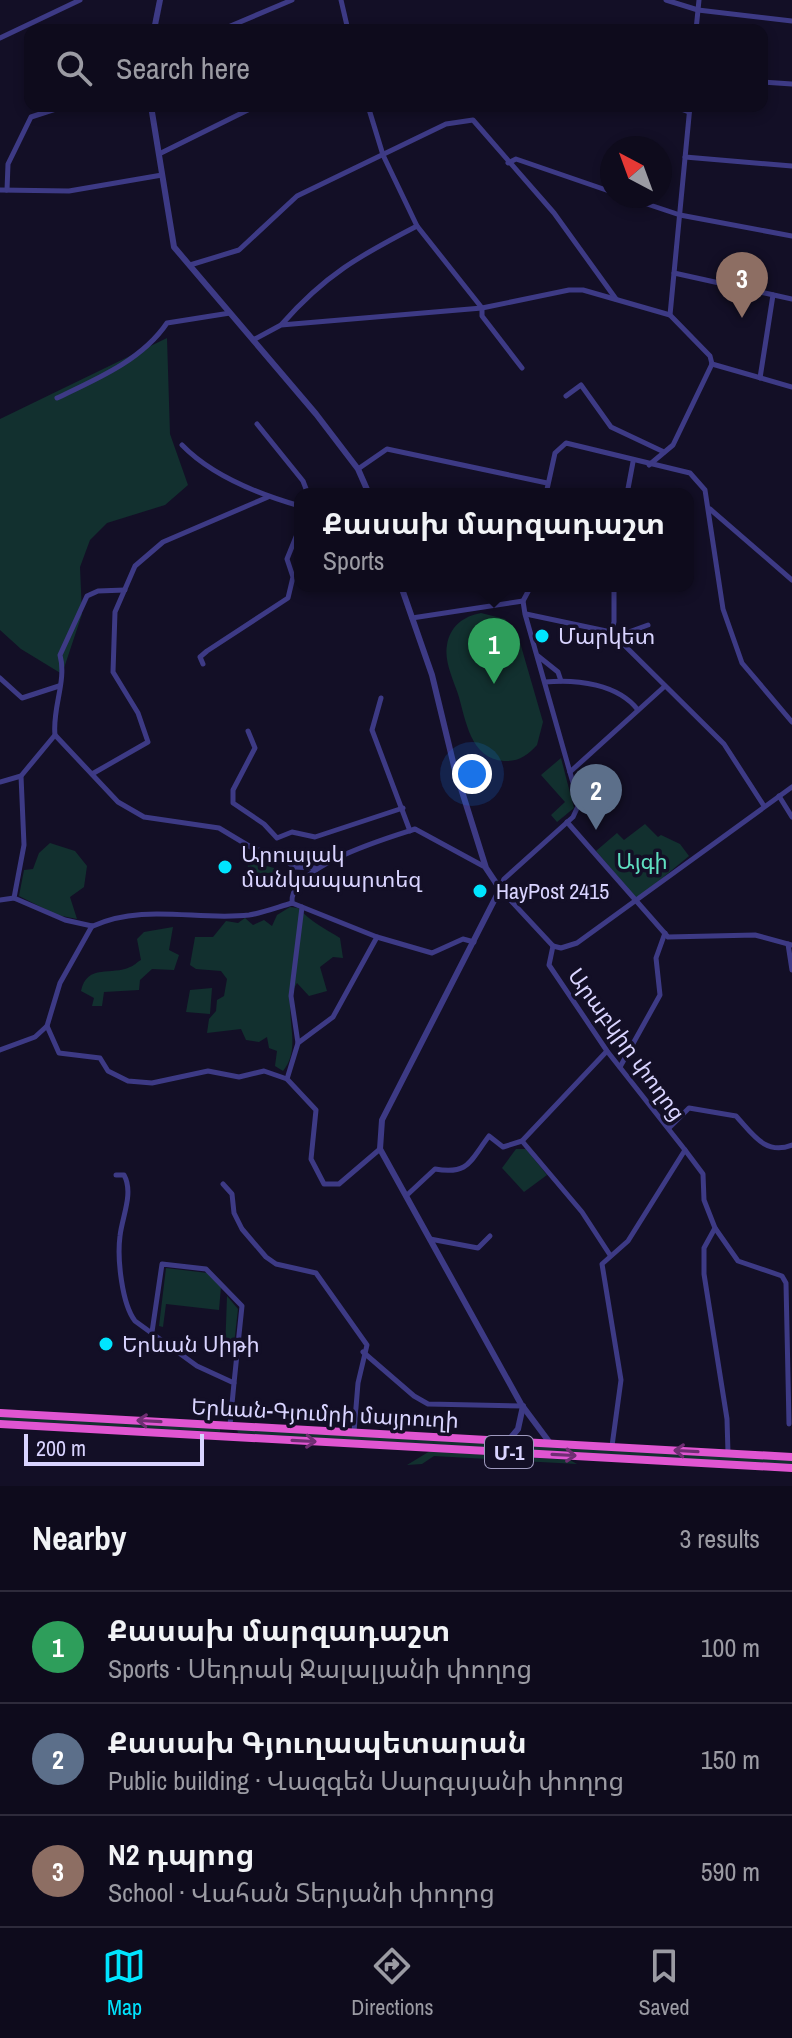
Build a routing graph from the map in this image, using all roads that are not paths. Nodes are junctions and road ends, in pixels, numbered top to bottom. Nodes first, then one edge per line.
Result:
1 (80, 0) edge
2 (160, 0) edge
3 (292, 0) edge
4 (341, 0) edge
5 (666, 0) edge
6 (699, 0) edge
7 (698, 10) junction
8 (792, 21) edge
9 (29, 24) edge
10 (155, 24) edge
11 (235, 24) edge
12 (347, 24) edge
13 (697, 24) edge
14 (24, 27) edge
15 (0, 38) edge
16 (768, 82) edge
17 (792, 84) edge
18 (46, 112) edge
19 (152, 112) edge
20 (244, 112) edge
21 (370, 112) edge
22 (690, 112) edge
23 (159, 154) junction
24 (383, 155) junction
25 (685, 157) junction
26 (508, 163) junction
27 (792, 166) edge
28 (162, 175) junction
29 (600, 188) edge
30 (4, 190) edge
31 (659, 208) edge
32 (680, 215) junction
33 (417, 226) junction
34 (792, 236) edge
35 (190, 265) junction
36 (674, 273) junction
37 (773, 295) junction
38 (616, 299) junction
39 (792, 299) edge
40 (482, 308) junction
41 (231, 313) junction
42 (670, 315) junction
43 (281, 325) junction
44 (253, 340) junction
45 (712, 364) junction
46 (522, 368) dead end
47 (760, 378) junction
48 (792, 387) edge
49 (566, 396) dead end
50 (57, 398) dead end
51 (257, 424) dead end
52 (182, 445) dead end
53 (664, 452) junction
54 (633, 462) junction
55 (649, 465) junction
56 (358, 469) junction
57 (547, 483) junction
58 (306, 488) edge
59 (366, 488) edge
60 (547, 488) edge
61 (628, 488) edge
62 (268, 497) junction
63 (294, 504) edge
64 (709, 508) junction
65 (294, 542) edge
66 (792, 580) edge
67 (125, 590) junction
68 (403, 592) edge
69 (528, 592) edge
70 (614, 592) edge
71 (523, 601) junction
72 (525, 614) junction
73 (412, 618) junction
74 (648, 625) dead end
75 (613, 634) junction
76 (537, 655) junction
77 (203, 664) dead end
78 (0, 678) edge
79 (561, 681) junction
80 (545, 682) junction
81 (60, 686) junction
82 (665, 686) junction
83 (381, 698) dead end
84 (638, 710) junction
85 (792, 722) edge
86 (248, 731) dead end
87 (55, 735) junction
88 (570, 772) junction
89 (92, 774) junction
90 (21, 776) junction
91 (0, 782) edge
92 (792, 787) edge
93 (779, 796) junction
94 (764, 806) junction
95 (403, 808) junction
96 (792, 817) edge
97 (567, 822) junction
98 (410, 831) junction
99 (315, 868) junction
100 (486, 868) junction
101 (500, 889) junction
102 (14, 898) junction
103 (0, 900) edge
104 (636, 900) junction
105 (292, 903) junction
106 (302, 907) junction
107 (92, 926) junction
108 (665, 933) junction
109 (377, 937) junction
110 (475, 942) junction
111 (790, 944) edge
112 (553, 946) junction
113 (792, 970) edge
114 (47, 1026) junction
115 (298, 1043) junction
116 (0, 1050) edge
117 (607, 1051) junction
118 (620, 1067) junction
119 (287, 1079) junction
120 (669, 1128) junction
121 (522, 1141) junction
122 (792, 1145) edge
123 (380, 1149) junction
124 (685, 1150) junction
125 (116, 1175) dead end
126 (223, 1184) dead end
127 (406, 1196) junction
128 (715, 1228) junction
129 (490, 1236) dead end
130 (430, 1239) junction
131 (610, 1255) junction
132 (152, 1332) junction
133 (363, 1352) junction
134 (234, 1383) junction
135 (523, 1406) junction
136 (0, 1413) edge
137 (0, 1424) edge
138 (789, 1424) dead end
139 (228, 1425) junction
140 (354, 1432) junction
141 (226, 1437) junction
142 (508, 1441) junction
143 (550, 1443) junction
144 (612, 1446) junction
145 (728, 1453) junction
146 (792, 1457) edge
147 (792, 1468) edge

1 - 9 street
2 - 10 street
3 - 11 street
4 - 12 street
5 - 7 street
6 - 7 street
7 - 8 street
7 - 13 street
14 - 15 street
16 - 17 street
18 - 30 street
19 - 23 street
20 - 23 street
21 - 24 street
22 - 25 street
23 - 28 street
24 - 26 street
24 - 33 street
24 - 35 street
25 - 27 street
25 - 32 street
26 - 29 street
26 - 38 street
28 - 30 street
28 - 35 street
31 - 32 street
32 - 34 street
32 - 36 street
33 - 40 street
33 - 43 street
35 - 41 street
36 - 37 street
36 - 42 street
37 - 39 street
37 - 47 street
38 - 40 street
38 - 42 street
40 - 43 street
40 - 46 street
41 - 44 street
41 - 50 street
42 - 45 street
43 - 44 street
44 - 56 street
45 - 47 street
45 - 53 street
47 - 48 street
49 - 53 street
51 - 58 street
52 - 62 street
53 - 55 street
54 - 55 street
54 - 57 street
54 - 61 street
55 - 64 street
56 - 57 street
56 - 59 street
57 - 60 street
62 - 63 street
62 - 67 street
64 - 66 street
64 - 85 street
65 - 77 street
67 - 81 street
67 - 89 street
68 - 73 street
69 - 71 street
70 - 75 street
71 - 72 street
71 - 73 street
72 - 75 street
72 - 76 street
73 - 100 street
74 - 75 street
75 - 82 street
76 - 79 street
76 - 80 street
78 - 81 street
79 - 80 street
79 - 84 street
80 - 88 street
81 - 87 street
82 - 84 street
82 - 94 street
83 - 95 street
84 - 88 street
86 - 95 street
87 - 89 street
87 - 90 street
88 - 97 street
89 - 99 street
90 - 91 street
90 - 102 street
92 - 93 street
93 - 94 street
93 - 96 street
94 - 104 street
95 - 98 street
97 - 101 street
97 - 104 street
98 - 99 street
98 - 100 street
99 - 105 street
100 - 101 street
101 - 110 street
101 - 112 street, Արաբկիր փողոց
102 - 103 street
102 - 107 street
104 - 108 street
104 - 112 street
105 - 106 street
105 - 107 street
106 - 109 street
106 - 115 street
107 - 114 street
108 - 111 street
108 - 118 street
109 - 110 street
109 - 115 street
110 - 123 street
111 - 113 street
112 - 117 street, Արաբկիր փողոց
114 - 116 street
114 - 119 street
115 - 119 street
117 - 118 street, Արաբկիր փողոց
117 - 121 street
118 - 120 street, Արաբկիր փողոց
119 - 123 street
120 - 122 street
120 - 124 street, Արաբկիր փողոց
121 - 127 street
121 - 131 street
123 - 127 street
124 - 128 street
124 - 131 street, Արաբկիր փողոց
125 - 132 street
126 - 133 street
127 - 130 street
128 - 138 street
128 - 145 street
129 - 130 street
130 - 135 street
131 - 144 street
132 - 134 street
132 - 134 street
133 - 135 street
133 - 140 street
134 - 139 street
135 - 142 street
135 - 143 street
139 -> 136 highway, Երևան-Գյումրի մայրուղի / Մ-1
137 - 141 highway, Երևան-Գյումրի մայրուղի / Մ-1
139 - 140 highway, Երևան-Գյումրի մայրուղի / Մ-1
139 - 141 highway
140 - 142 highway, Երևան-Գյումրի մայրուղի / Մ-1
141 -> 147 highway, Երևան-Գյումրի մայրուղի / Մ-1
142 - 143 highway, Երևան-Գյումրի մայրուղի / Մ-1
143 - 144 highway, Երևան-Գյումրի մայրուղի / Մ-1
145 -> 144 highway, Երևան-Գյումրի մայրուղի / Մ-1
145 - 146 highway, Երևան-Գյումրի մայրուղի / Մ-1

